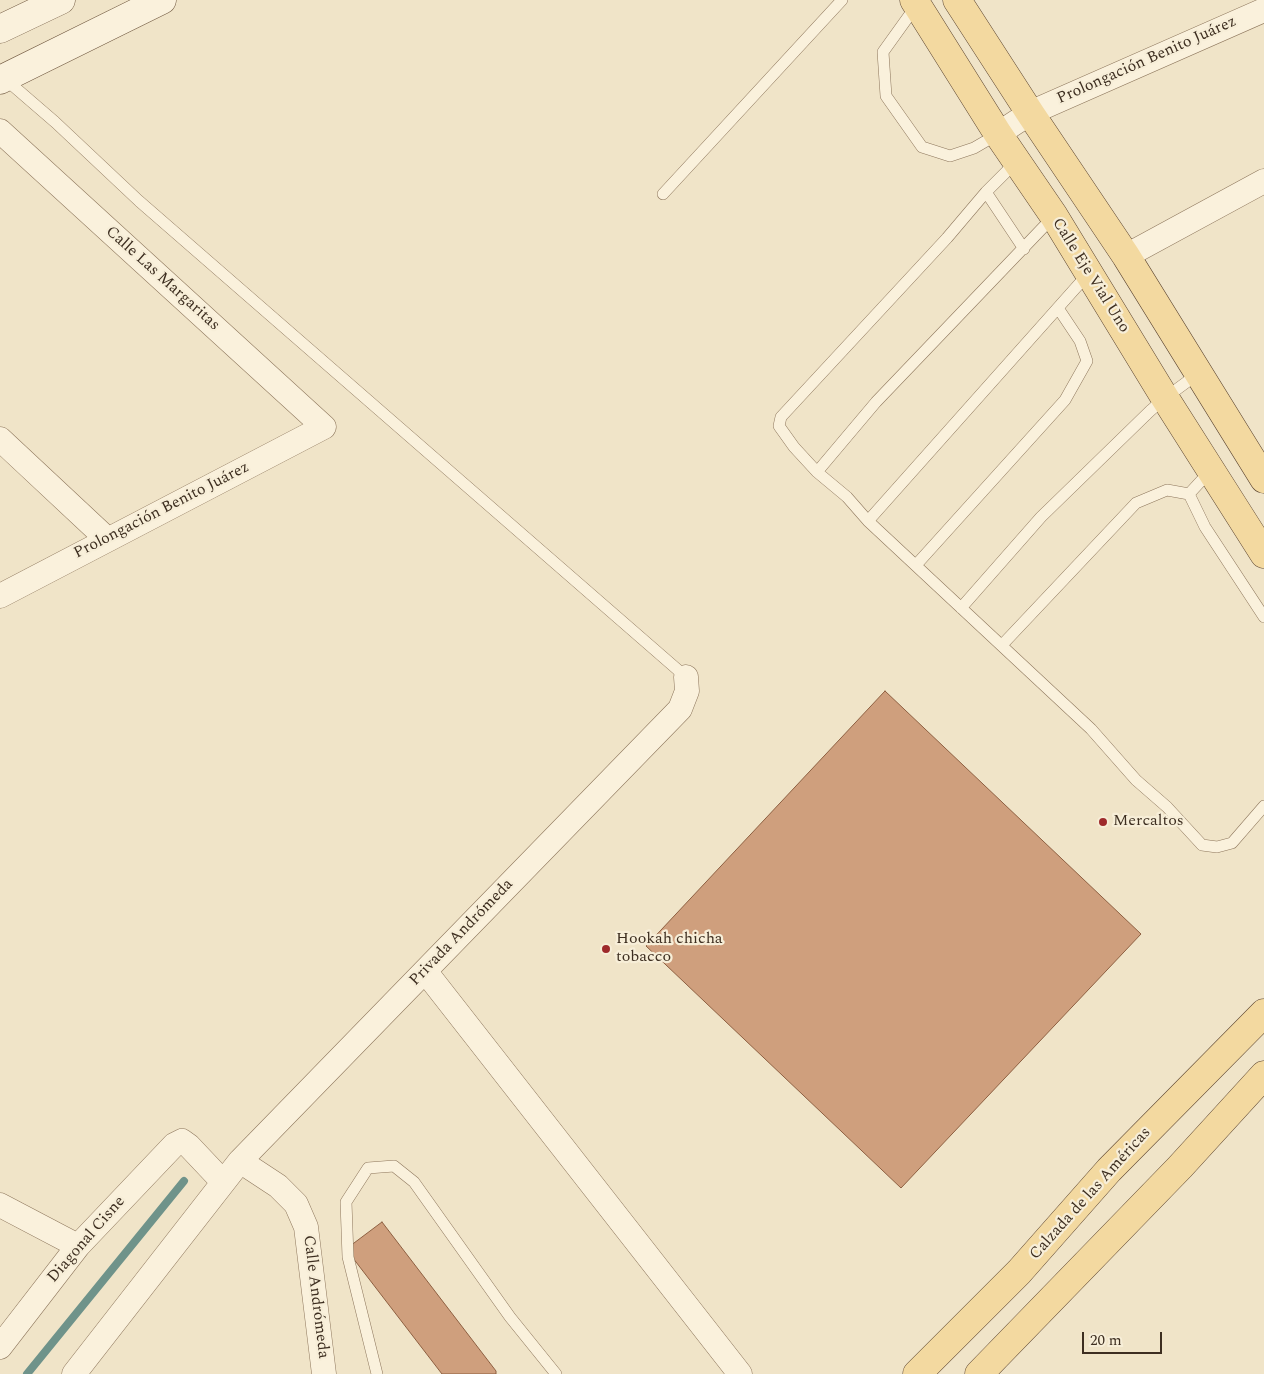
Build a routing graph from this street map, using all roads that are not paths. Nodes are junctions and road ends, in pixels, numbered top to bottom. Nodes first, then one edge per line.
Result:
1 (61, 0) edge
2 (162, 0) edge
3 (842, 0) edge
4 (958, 0) edge
5 (915, 2) edge
6 (1264, 10) edge
7 (0, 29) edge
8 (2, 79) edge
9 (1030, 113) junction
10 (0, 130) edge
11 (998, 134) junction
12 (1018, 160) junction
13 (1264, 181) edge
14 (986, 192) junction
15 (663, 194) dead end
16 (1054, 216) junction
17 (1024, 249) junction
18 (1126, 256) junction
19 (1089, 273) junction
20 (1058, 308) junction
21 (1199, 373) junction
22 (1165, 398) junction
23 (324, 426) joint
24 (0, 439) edge
25 (1211, 470) junction
26 (817, 472) junction
27 (1264, 478) edge
28 (1189, 494) junction
29 (868, 521) junction
30 (107, 539) junction
31 (1264, 554) edge
32 (916, 565) junction
33 (0, 596) edge
34 (961, 608) junction
35 (1264, 617) edge
36 (1002, 645) junction
37 (686, 677) joint
38 (1264, 806) edge
39 (425, 971) junction
40 (1264, 1013) edge
41 (1264, 1075) edge
42 (240, 1161) junction
43 (223, 1182) junction
44 (0, 1205) edge
45 (78, 1246) junction
46 (0, 1347) edge
47 (74, 1374) edge
48 (324, 1374) edge
49 (377, 1374) edge
50 (556, 1374) edge
51 (740, 1374) edge
52 (917, 1374) edge
53 (979, 1374) edge

1 - 7 street
2 - 8 street
3 - 15 lane
4 - 9 main road
5 - 11 main road, Calle Eje Vial Uno
5 - 11 lane
6 - 9 street, Prolongación Benito Juárez
8 - 37 lane
9 - 11 street, Prolongación Benito Juárez
9 - 18 main road
10 - 23 street, Calle Las Margaritas
11 - 12 main road, Calle Eje Vial Uno
12 - 14 lane
12 - 16 main road, Calle Eje Vial Uno
13 - 18 street
14 - 17 lane
14 - 26 lane
16 - 17 lane
16 - 19 main road, Calle Eje Vial Uno
17 - 26 lane
18 - 21 main road
19 - 20 lane
19 - 22 main road, Calle Eje Vial Uno
20 - 29 lane
20 - 32 lane
21 - 22 lane
21 - 27 main road
22 - 25 main road, Calle Eje Vial Uno
22 - 34 lane
23 - 30 street, Prolongación Benito Juárez
24 - 30 street
25 - 28 lane
25 - 31 main road, Calle Eje Vial Uno
26 - 29 lane
28 - 35 lane
28 - 36 lane
29 - 32 lane
30 - 33 street, Prolongación Benito Juárez
32 - 34 lane
34 - 36 lane
36 - 38 lane
37 - 39 street, Privada Andrómeda
39 - 42 street, Privada Andrómeda
39 - 51 street
40 - 52 main road, Calzada de las Américas
41 - 53 main road
42 - 43 street, Privada Andrómeda
42 - 48 street, Calle Andrómeda
43 - 45 street, Diagonal Cisne
43 - 47 street
44 - 45 street
45 - 46 street, Diagonal Cisne
49 - 50 lane

